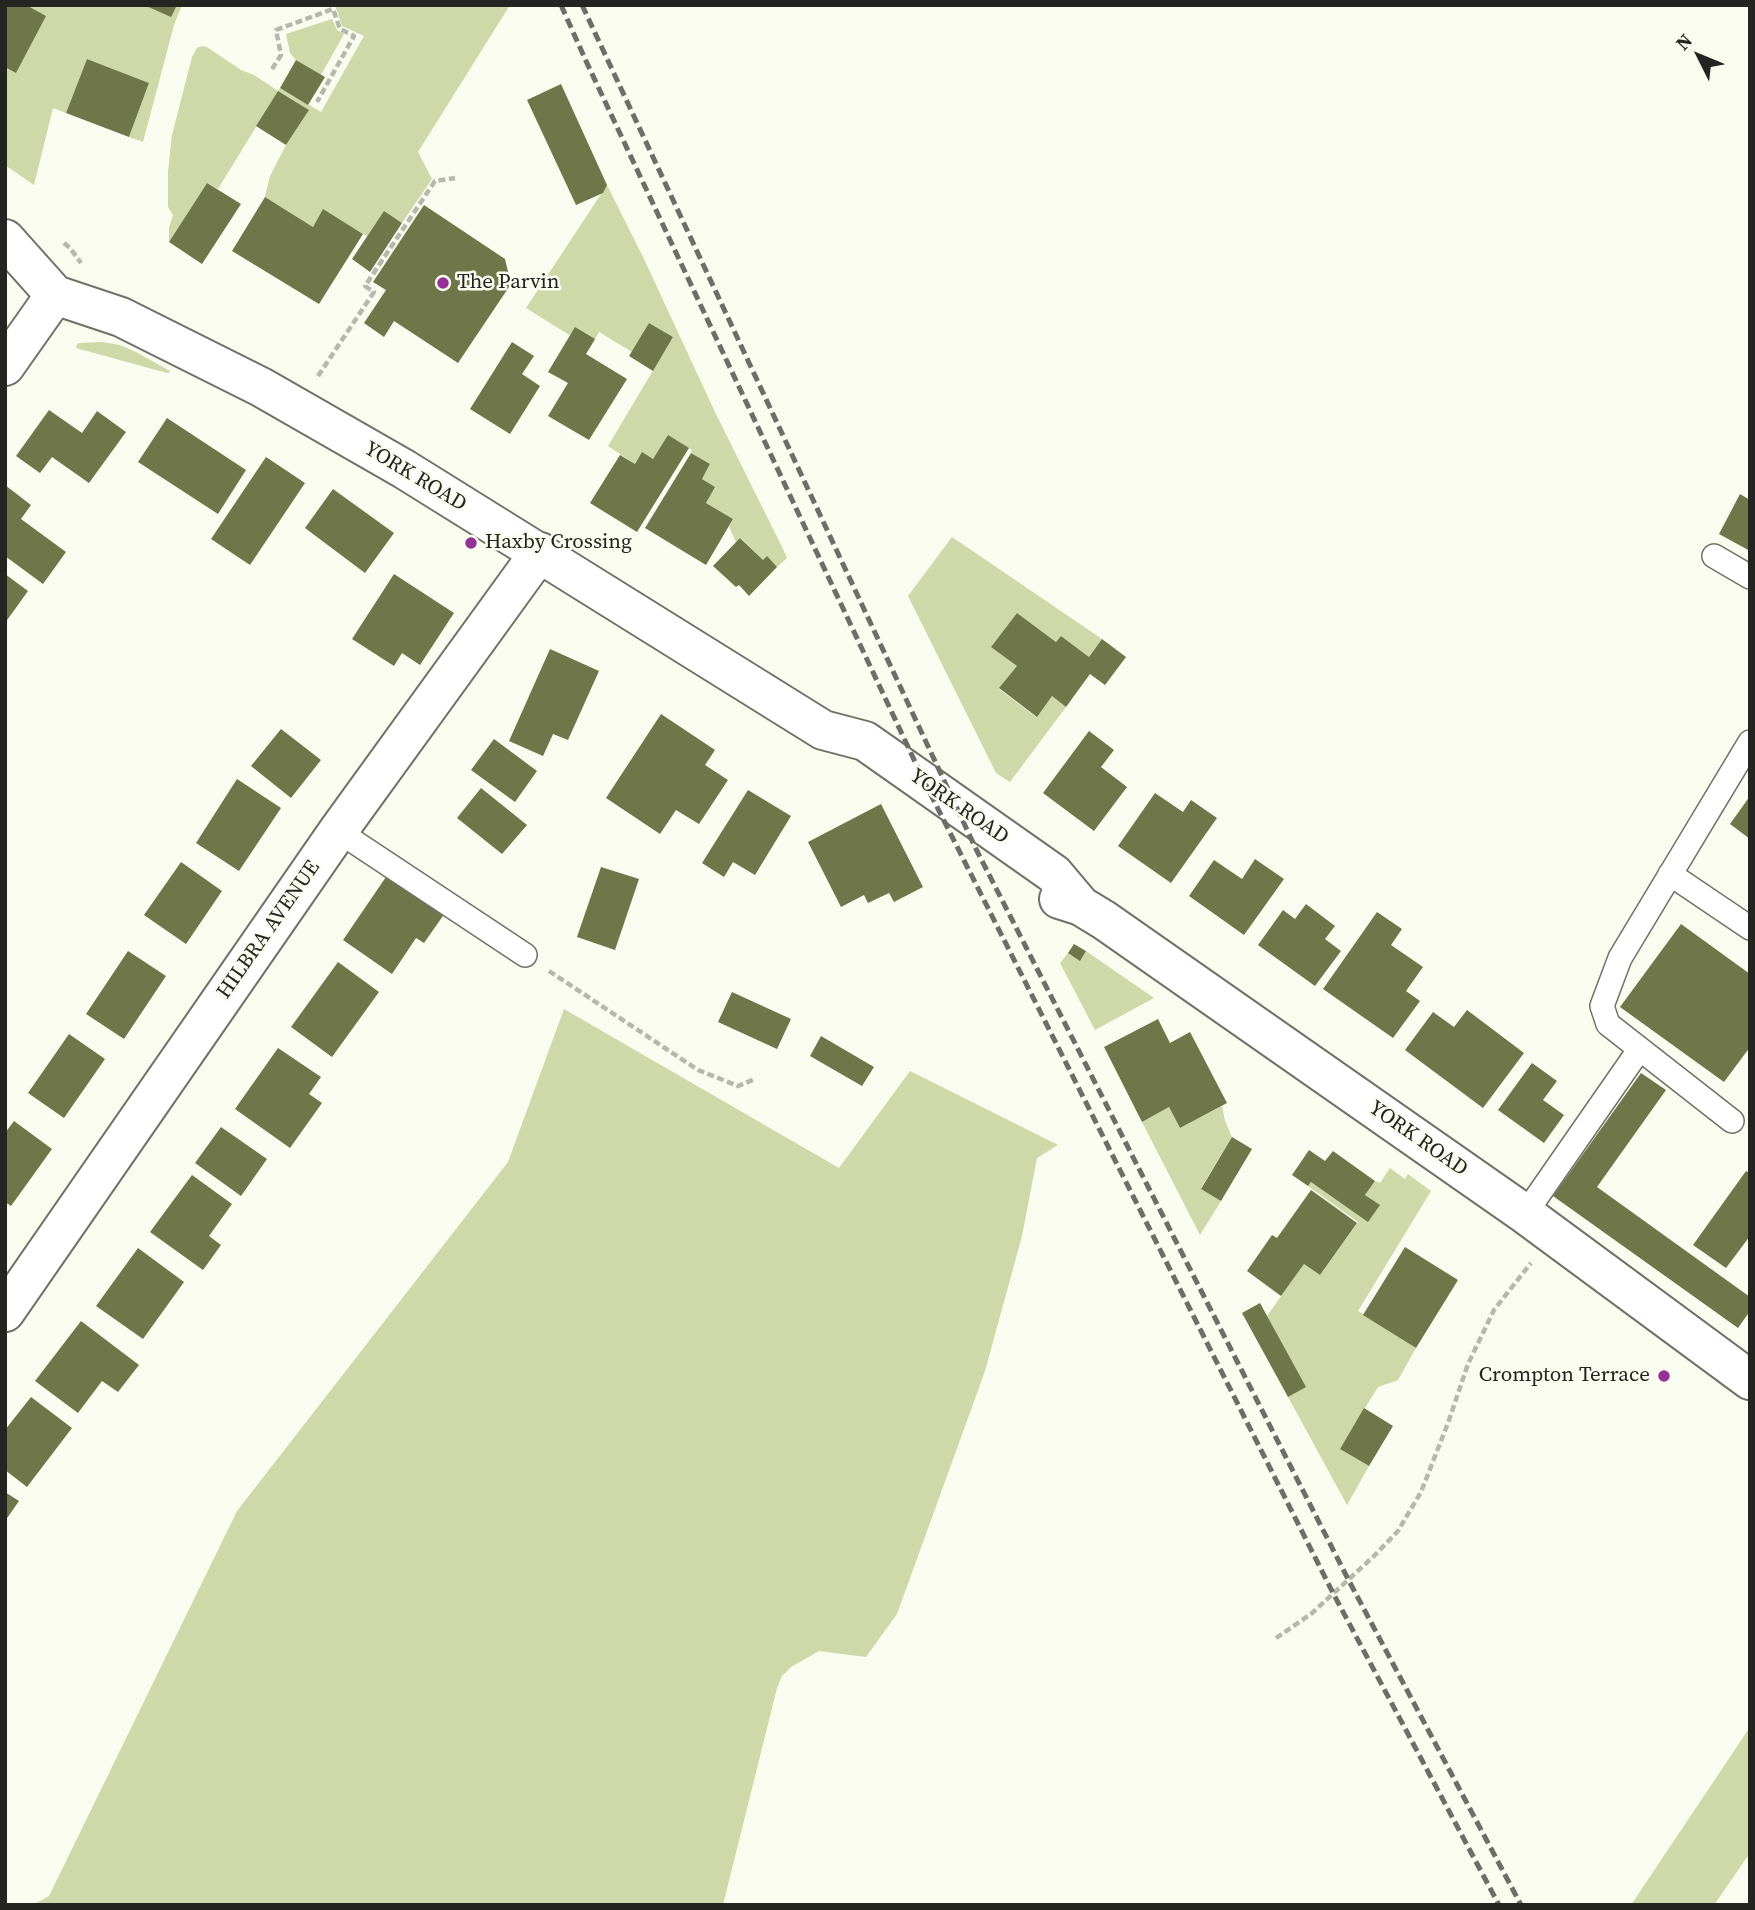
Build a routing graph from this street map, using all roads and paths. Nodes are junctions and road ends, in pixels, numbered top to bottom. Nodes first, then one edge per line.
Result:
1 (272, 69) dead end
2 (317, 102) dead end
3 (454, 178) dead end
4 (5, 239) edge
5 (55, 295) junction
6 (5, 366) edge
7 (297, 408) junction
8 (540, 552) junction
9 (1714, 556) dead end
10 (1750, 577) edge
11 (1750, 742) edge
12 (338, 831) junction
13 (1670, 874) junction
14 (1750, 928) edge
15 (525, 955) joint
16 (1639, 1050) junction
17 (755, 1079) dead end
18 (1732, 1121) dead end
19 (1539, 1224) junction
20 (5, 1312) edge
21 (1750, 1380) edge
22 (1276, 1638) dead end

1 - 2 path
3 - 7 path
4 - 5 street, YORK ROAD
5 - 6 street
5 - 7 street, YORK ROAD
7 - 8 street, YORK ROAD
8 - 12 street, HILBRA AVENUE
8 - 19 street, YORK ROAD
9 - 10 lane
11 - 13 lane
12 - 15 lane
12 - 20 street, HILBRA AVENUE
13 - 14 lane
13 - 16 lane
15 - 17 path
16 - 18 lane
16 - 19 lane
19 - 21 street, YORK ROAD
19 - 22 path

